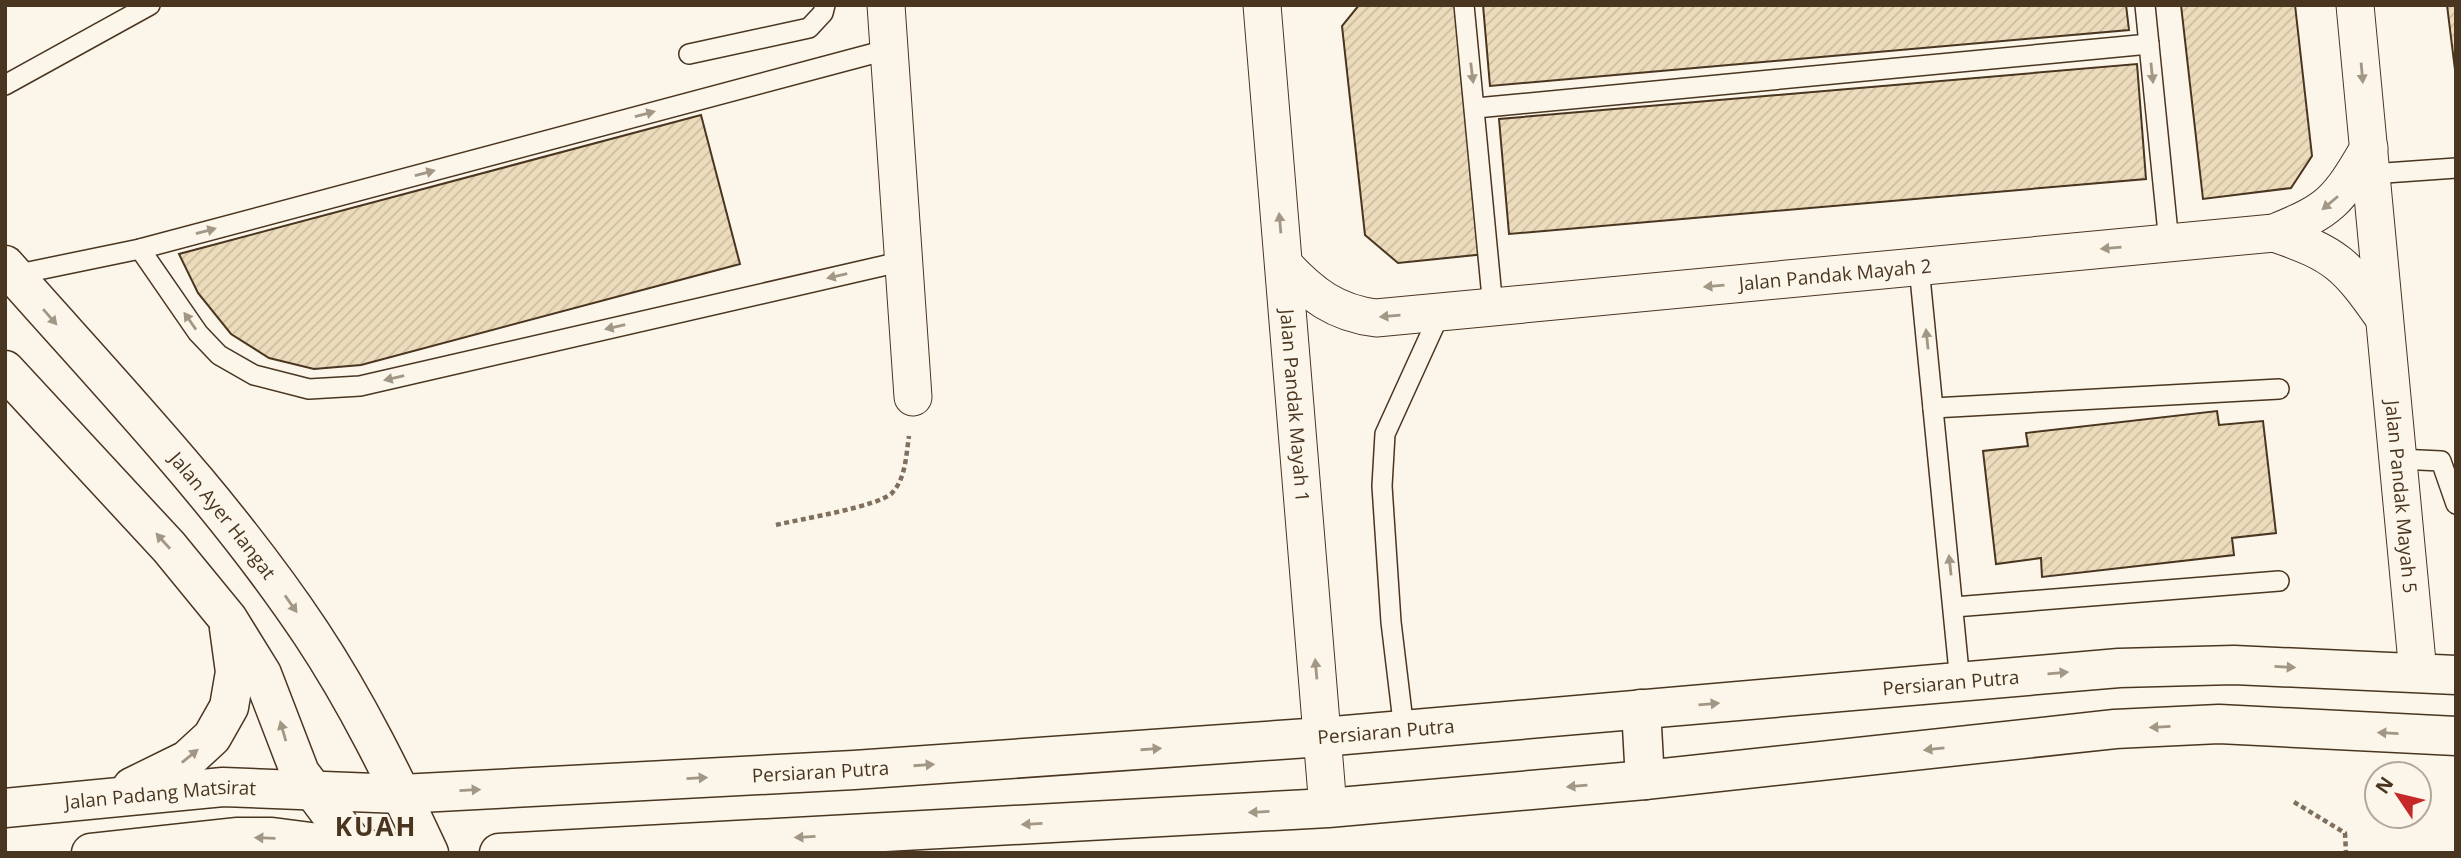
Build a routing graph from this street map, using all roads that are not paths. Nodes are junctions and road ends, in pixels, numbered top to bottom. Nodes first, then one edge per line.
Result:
1 (150, 5) edge
2 (825, 5) edge
3 (886, 5) edge
4 (1262, 5) edge
5 (1464, 5) edge
6 (2145, 5) edge
7 (2355, 5) edge
8 (2149, 44) junction
9 (890, 49) junction
10 (689, 54) dead end
11 (5, 85) edge
12 (1476, 108) junction
13 (2370, 161) junction
14 (2456, 168) edge
15 (2274, 233) junction
16 (2169, 243) junction
17 (139, 249) junction
18 (904, 261) junction
19 (1284, 265) junction
20 (1919, 267) junction
21 (10, 270) edge
22 (1493, 308) junction
23 (1441, 312) junction
24 (2385, 318) junction
25 (5, 370) edge
26 (2279, 389) dead end
27 (913, 397) road end
28 (1933, 408) junction
29 (2399, 459) junction
30 (2456, 505) edge
31 (2279, 581) dead end
32 (1954, 607) junction
33 (228, 619) junction
34 (2418, 673) junction
35 (2456, 675) edge
36 (1960, 682) junction
37 (1641, 709) junction
38 (1404, 730) junction
39 (2456, 736) edge
40 (1322, 737) junction
41 (1645, 780) junction
42 (314, 791) junction
43 (401, 794) junction
44 (108, 798) junction
45 (5, 808) edge
46 (1328, 808) junction
47 (634, 850) edge
48 (357, 852) edge
49 (91, 853) edge
50 (396, 853) edge
51 (429, 853) edge
52 (499, 853) edge

1 - 11 lane
2 - 10 lane
3 - 9 street
19 -> 4 street, Jalan Pandak Mayah 1
5 -> 12 lane
6 - 8 lane
7 -> 13 street, Jalan Pandak Mayah 5
8 - 12 lane
8 -> 16 lane
17 -> 9 lane
9 - 18 street
12 - 22 lane
13 - 14 lane
13 -> 15 street, Jalan Pandak Mayah 2
13 - 24 street, Jalan Pandak Mayah 5
15 - 16 street, Jalan Pandak Mayah 2
15 - 24 street, Jalan Pandak Mayah 5
16 -> 20 street, Jalan Pandak Mayah 2
18 -> 17 lane
17 - 21 lane
18 - 27 street
23 -> 19 street, Jalan Pandak Mayah 2
40 -> 19 street, Jalan Pandak Mayah 1
20 -> 22 street, Jalan Pandak Mayah 2
28 -> 20 lane
21 -> 43 main road, Jalan Ayer Hangat
22 - 23 street, Jalan Pandak Mayah 2
23 - 38 lane
24 - 29 street, Jalan Pandak Mayah 5
33 -> 25 main road
26 - 28 lane
32 -> 28 lane
29 - 30 lane
29 - 34 street, Jalan Pandak Mayah 5
31 - 32 lane
32 - 36 lane
42 -> 33 main road
44 -> 33 main road
34 - 35 main road, Persiaran Putra
36 -> 34 main road, Persiaran Putra
37 -> 36 main road, Persiaran Putra
37 - 38 main road, Persiaran Putra
37 - 41 main road
38 - 40 main road, Persiaran Putra
39 -> 41 main road
43 -> 40 main road, Persiaran Putra
40 - 46 street, Jalan Pandak Mayah 1
41 -> 46 main road
42 - 43 main road, Persiaran Putra
42 - 44 main road, Jalan Padang Matsirat
42 - 48 main road
43 - 51 main road, Jalan Ayer Hangat
44 - 45 main road, Jalan Padang Matsirat
46 -> 47 main road
47 - 52 main road
48 -> 49 main road
48 - 50 main road

